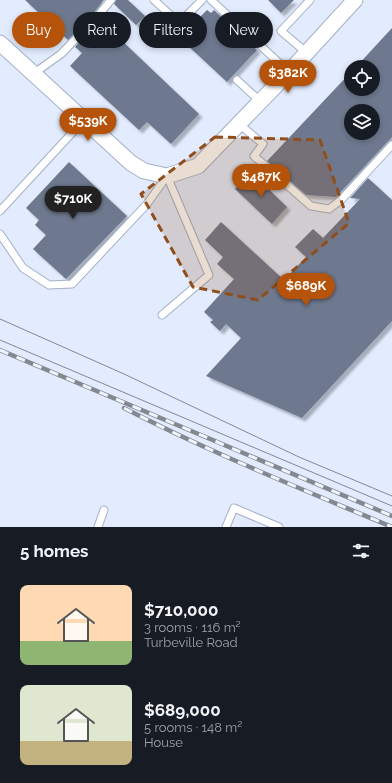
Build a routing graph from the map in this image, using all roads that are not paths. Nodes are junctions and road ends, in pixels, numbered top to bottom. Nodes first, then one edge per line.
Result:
1 (111, 0) edge
2 (154, 0) edge
3 (202, 0) edge
4 (211, 0) edge
5 (310, 0) edge
6 (355, 0) edge
7 (0, 43) edge
8 (306, 54) junction
9 (289, 72) junction
10 (33, 74) junction
11 (237, 80) dead end
12 (261, 102) junction
13 (84, 120) junction
14 (239, 124) junction
15 (392, 145) edge
16 (167, 176) junction
17 (0, 211) edge
18 (0, 234) edge
19 (162, 315) dead end
20 (104, 510) dead end
21 (98, 527) edge
22 (226, 527) edge
23 (279, 527) edge

1 - 10 lane
2 - 3 lane
4 - 9 lane
5 - 8 lane
6 - 8 street
7 - 10 street
8 - 9 street
9 - 12 street
10 - 13 street
11 - 12 lane
12 - 14 street
13 - 16 street
13 - 17 lane
14 - 15 lane
14 - 16 street
16 - 18 lane
16 - 19 lane
20 - 21 lane
22 - 23 lane

